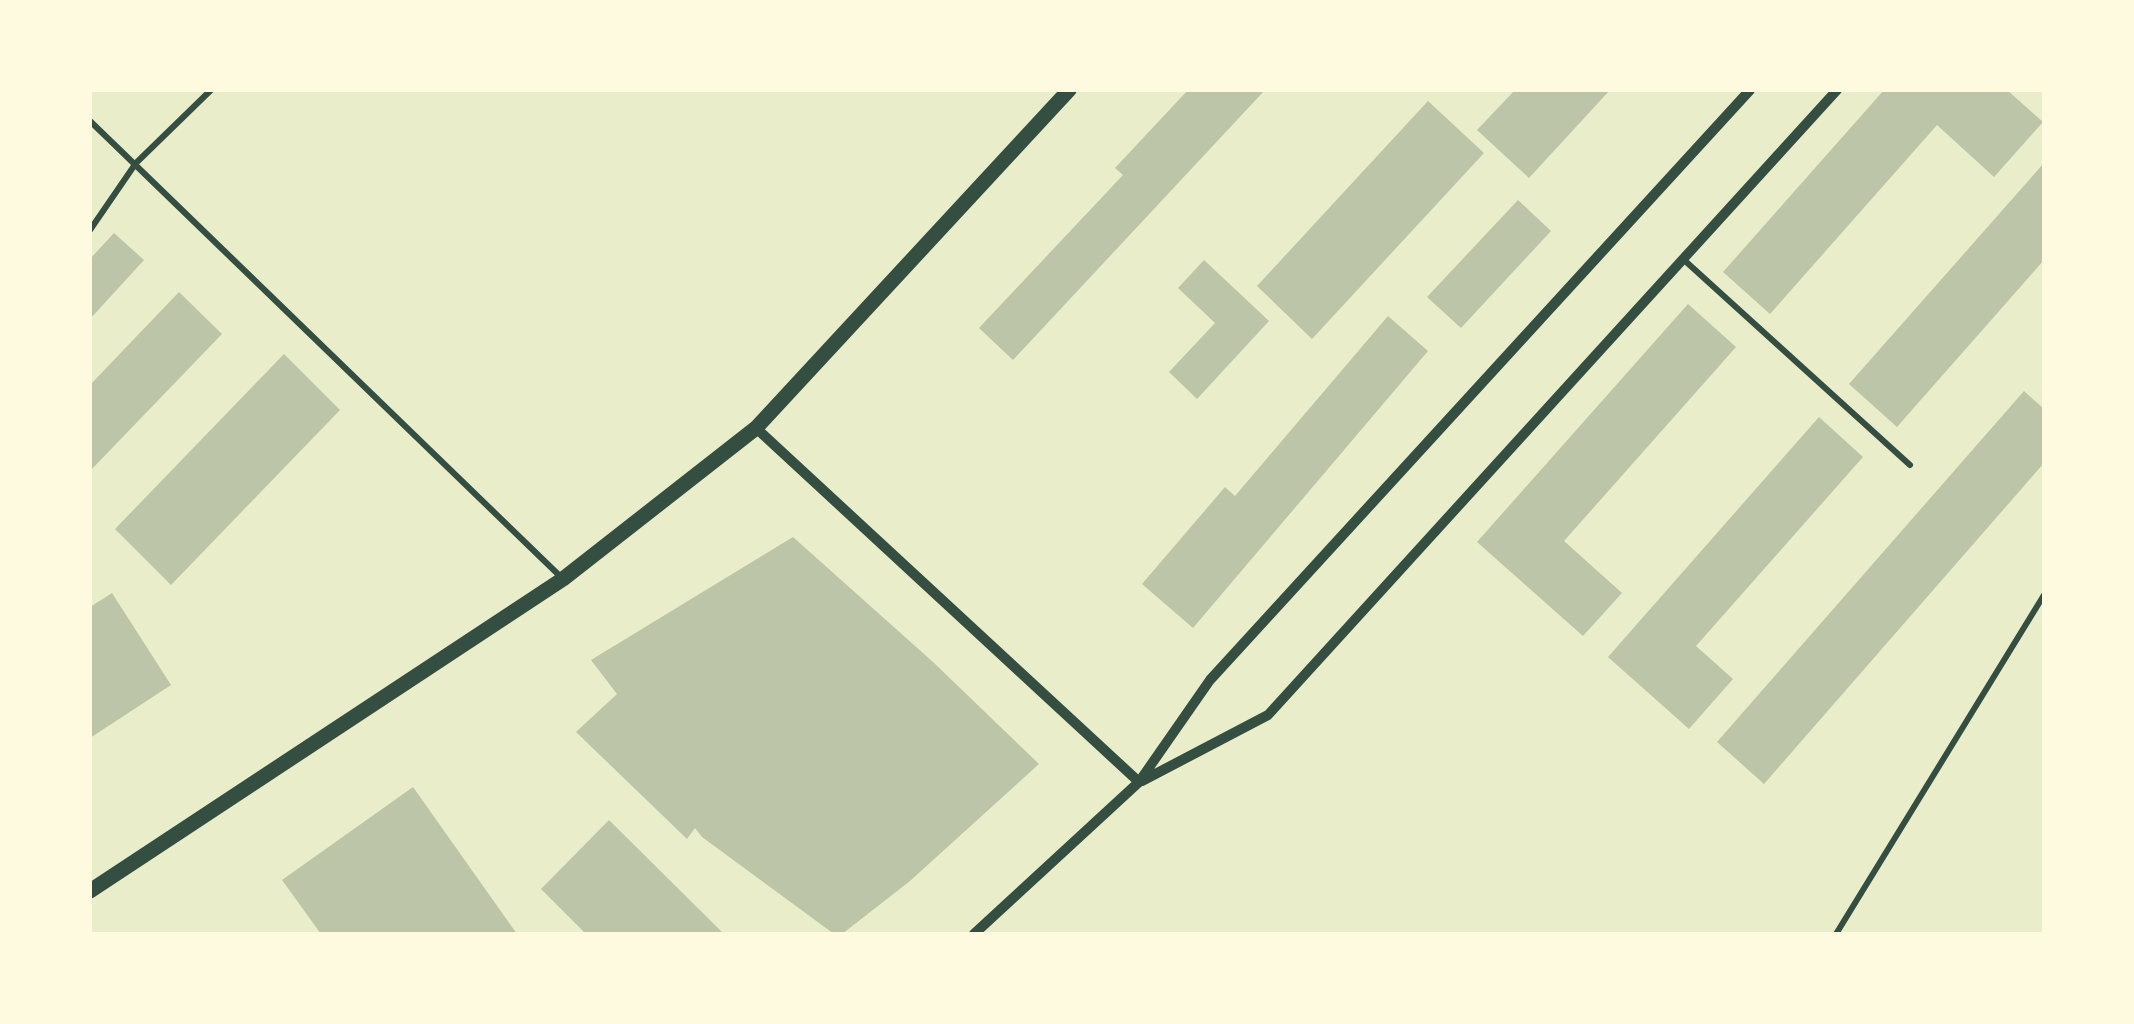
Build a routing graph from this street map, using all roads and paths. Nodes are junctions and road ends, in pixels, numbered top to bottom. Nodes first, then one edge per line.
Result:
1 (211, 90) edge
2 (1069, 90) edge
3 (1750, 90) edge
4 (1838, 90) edge
5 (90, 121) edge
6 (136, 163) junction
7 (90, 230) edge
8 (1683, 259) junction
9 (756, 428) junction
10 (1910, 465) dead end
11 (562, 579) junction
12 (2044, 595) edge
13 (1139, 782) junction
14 (90, 891) edge
15 (974, 934) edge
16 (1836, 934) edge

1 - 6 street
2 - 9 main road
3 - 13 street
4 - 8 street
5 - 6 street
6 - 7 street
6 - 11 street
8 - 10 street
8 - 13 street
9 - 11 main road
9 - 13 street
11 - 14 main road
12 - 16 street
13 - 15 street

